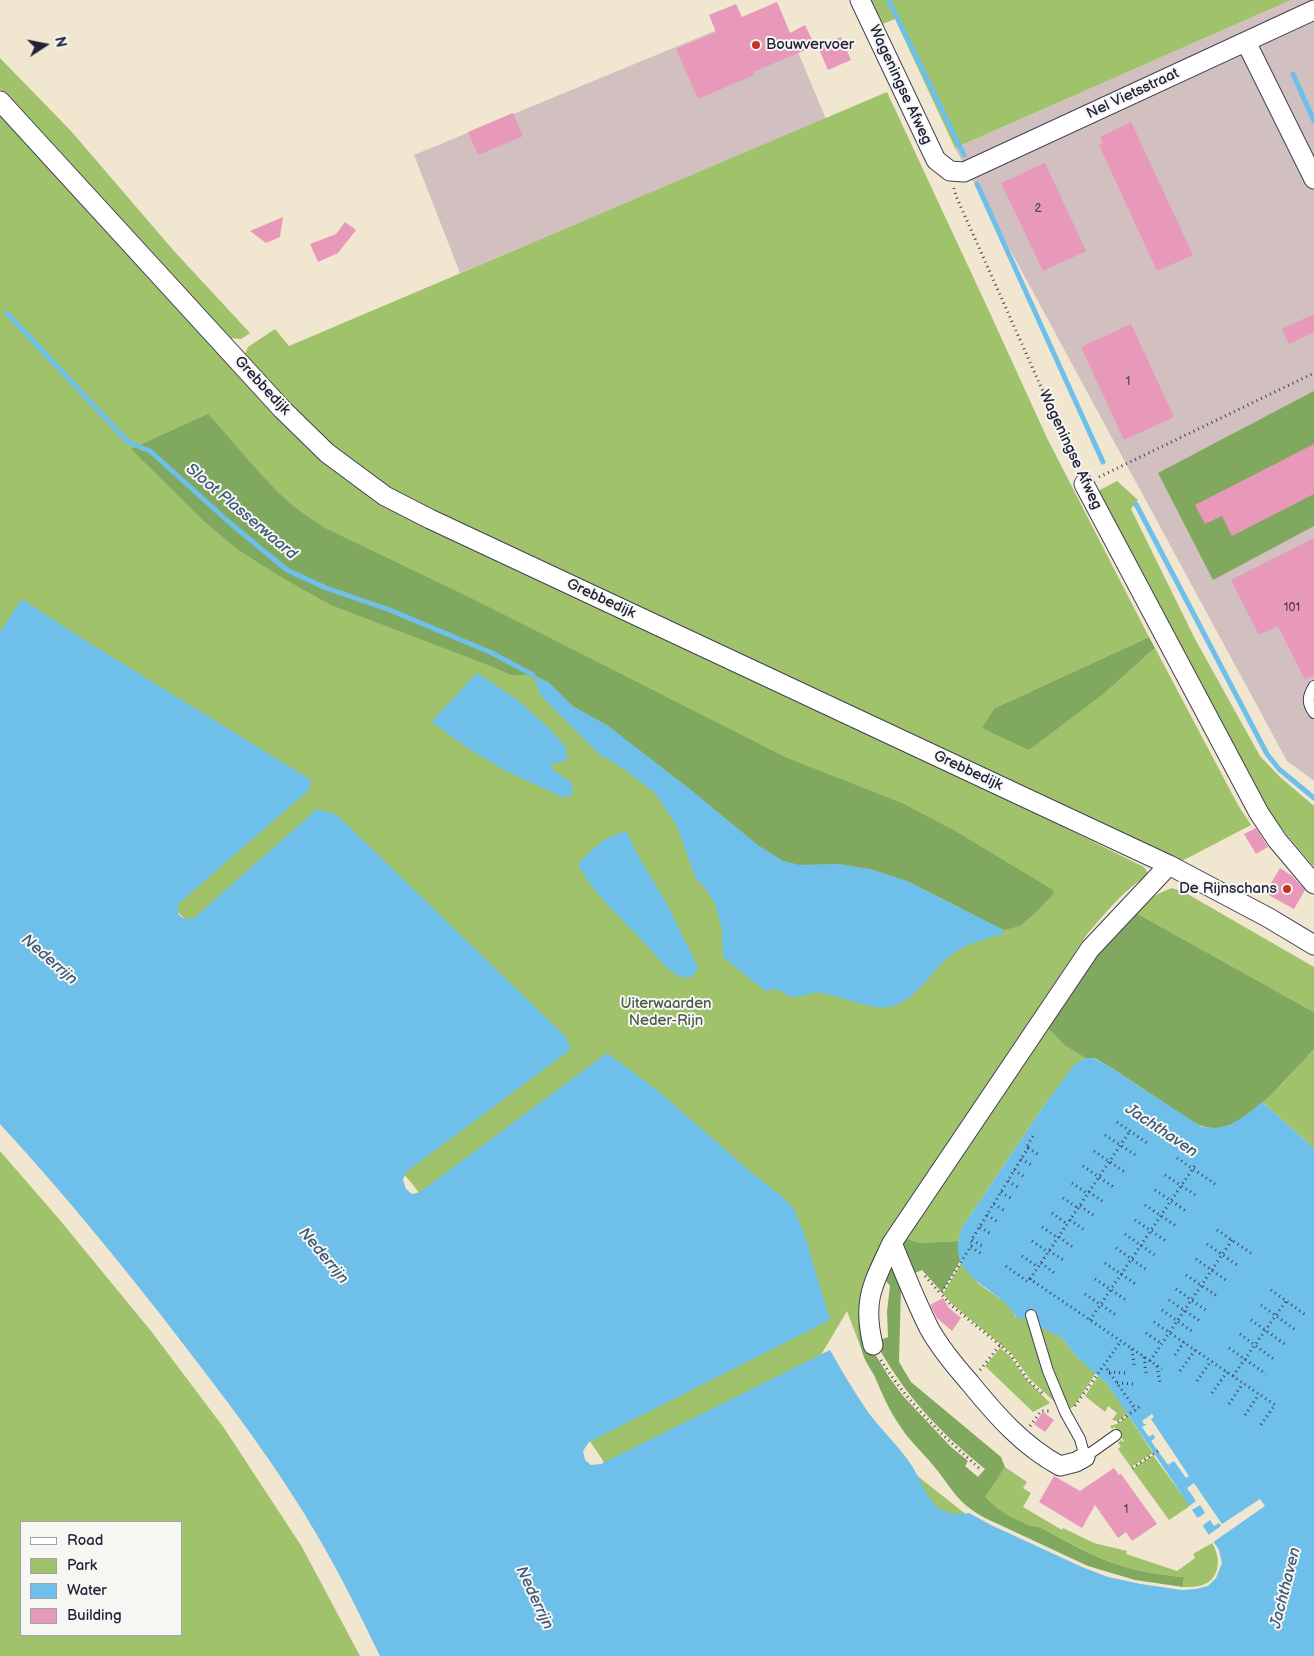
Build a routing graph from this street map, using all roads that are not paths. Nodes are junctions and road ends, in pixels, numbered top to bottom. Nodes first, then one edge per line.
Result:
1 (860, 0) edge
2 (1314, 10) edge
3 (1246, 42) junction
4 (0, 100) edge
5 (950, 171) joint
6 (1314, 179) edge
7 (1084, 484) road end
8 (1314, 686) edge
9 (1314, 713) edge
10 (1169, 865) junction
11 (1314, 884) edge
12 (1314, 945) edge
13 (892, 1243) junction
14 (1031, 1315) dead end
15 (872, 1345) road end
16 (1116, 1435) dead end
17 (1085, 1457) junction

1 - 5 street, Wageningse Afweg
2 - 3 street, Nel Vietsstraat
3 - 5 street, Nel Vietsstraat
3 - 6 street
4 - 10 street, Grebbedijk
7 - 11 street, Wageningse Afweg
8 - 9 lane
10 - 12 street, Grebbedijk
10 - 13 street
13 - 15 street
13 - 17 street
14 - 17 lane
16 - 17 lane

